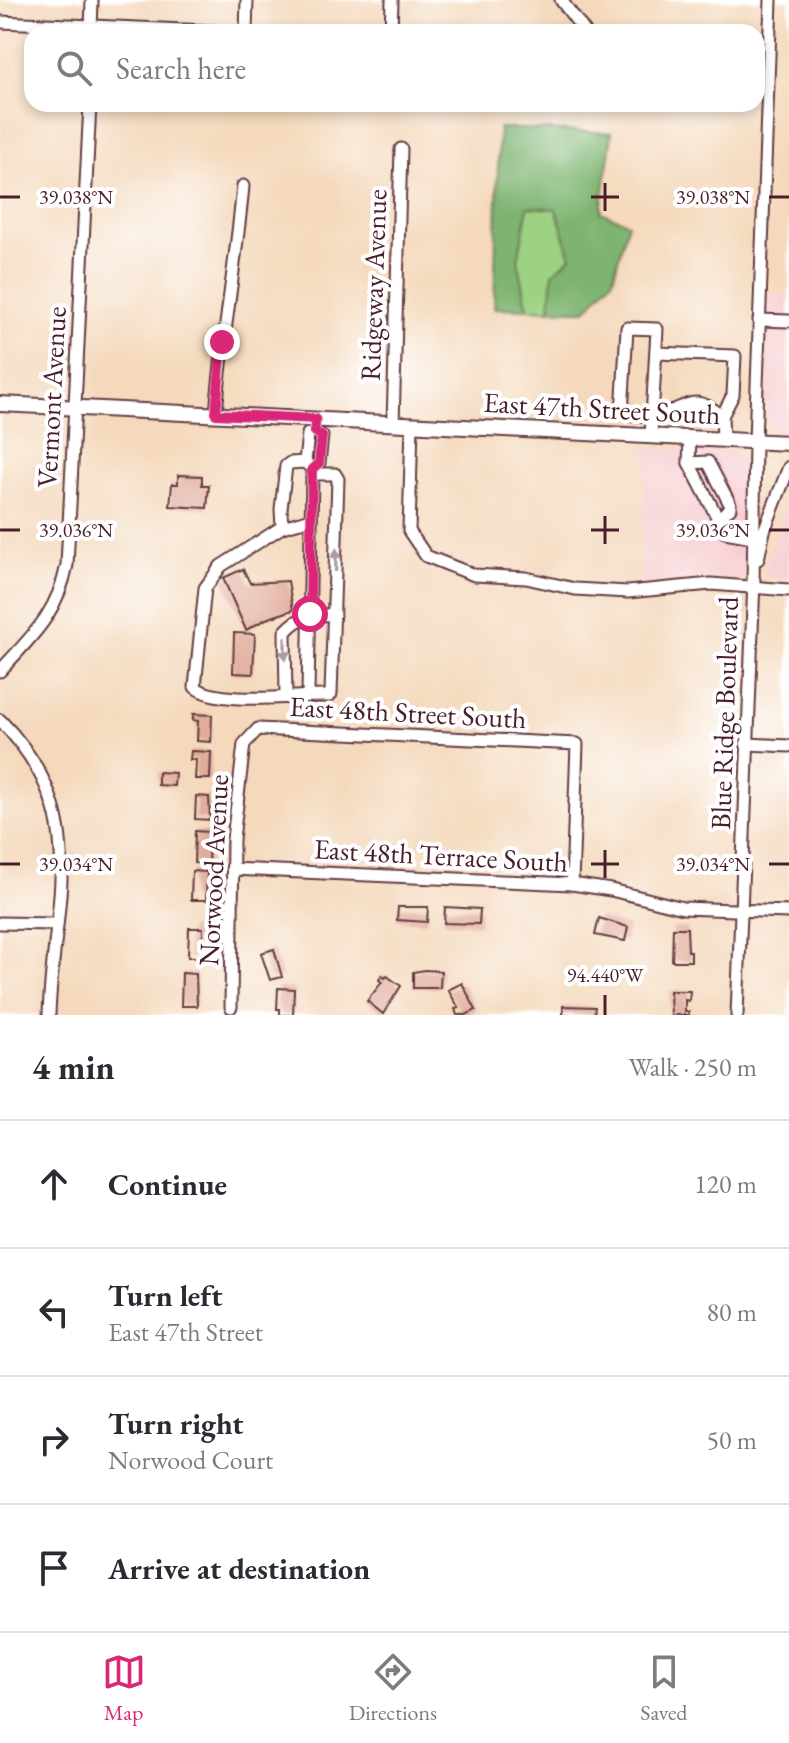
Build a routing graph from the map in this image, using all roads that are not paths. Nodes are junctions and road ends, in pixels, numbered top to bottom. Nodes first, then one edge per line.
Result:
1 (92, 0) edge
2 (247, 0) edge
3 (392, 0) edge
4 (561, 0) edge
5 (771, 0) edge
6 (0, 22) edge
7 (30, 24) edge
8 (91, 24) edge
9 (246, 24) edge
10 (391, 24) edge
11 (579, 24) edge
12 (765, 43) edge
13 (90, 112) edge
14 (761, 112) edge
15 (401, 149) dead end
16 (243, 186) dead end
17 (759, 320) junction
18 (789, 321) edge
19 (656, 353) junction
20 (0, 404) edge
21 (74, 407) junction
22 (216, 414) junction
23 (646, 415) junction
24 (722, 416) junction
25 (393, 423) junction
26 (412, 424) junction
27 (315, 425) junction
28 (646, 436) junction
29 (690, 438) junction
30 (723, 440) junction
31 (755, 441) junction
32 (789, 443) edge
33 (789, 467) edge
34 (310, 469) junction
35 (774, 501) junction
36 (789, 504) edge
37 (311, 519) junction
38 (282, 527) junction
39 (753, 537) junction
40 (753, 587) junction
41 (789, 590) edge
42 (310, 614) junction
43 (334, 615) junction
44 (0, 671) edge
45 (308, 695) junction
46 (286, 697) junction
47 (0, 720) edge
48 (248, 737) joint
49 (746, 744) junction
50 (789, 746) edge
51 (232, 869) junction
52 (572, 884) junction
53 (741, 909) junction
54 (789, 912) edge
55 (0, 923) edge
56 (57, 924) junction
57 (231, 1007) dead end
58 (49, 1015) edge
59 (737, 1015) edge

1 - 8 street
2 - 9 street
3 - 10 street
4 - 11 street
5 - 12 street
6 - 7 street
13 - 21 street, Vermont Avenue
14 - 17 street
15 - 25 street, Ridgeway Avenue
16 - 22 street
17 - 18 street
17 - 31 street
19 - 23 street
19 - 23 street
19 - 24 street
20 - 21 main road, East 47th Street South
21 - 22 main road, East 47th Street South
21 - 44 street, Vermont Avenue
22 - 27 main road, East 47th Street South
23 - 24 street
23 - 28 street
24 - 30 street
25 - 26 main road, East 47th Street South
25 - 27 main road, East 47th Street South
26 - 28 main road, East 47th Street South
26 - 40 street
27 - 34 street
28 - 29 main road, East 47th Street South
29 - 30 main road, East 47th Street South
29 - 39 street
30 - 31 main road, East 47th Street South
31 - 32 main road, East 47th Street South
31 - 39 street
33 - 35 street, Blue Ridge Boulevard
34 - 37 street
34 - 38 street
43 -> 34 street
35 - 36 street
35 - 40 street, Blue Ridge Boulevard
37 - 38 street
37 - 42 street
38 - 46 street
39 - 40 street
40 - 41 street
40 - 49 street, Blue Ridge Boulevard
42 - 43 street
42 - 45 street
42 -> 46 street
43 - 45 street
45 - 46 street
47 - 56 street
48 - 51 street, Norwood Avenue
48 - 52 street, East 48th Street South
49 - 50 street
49 - 53 street, Blue Ridge Boulevard
51 - 52 street, East 48th Terrace South
51 - 57 street, Norwood Avenue
52 - 53 street, East 48th Terrace South
53 - 54 street, East 48th Terrace South
53 - 59 street, Blue Ridge Boulevard
55 - 56 street
56 - 58 street

